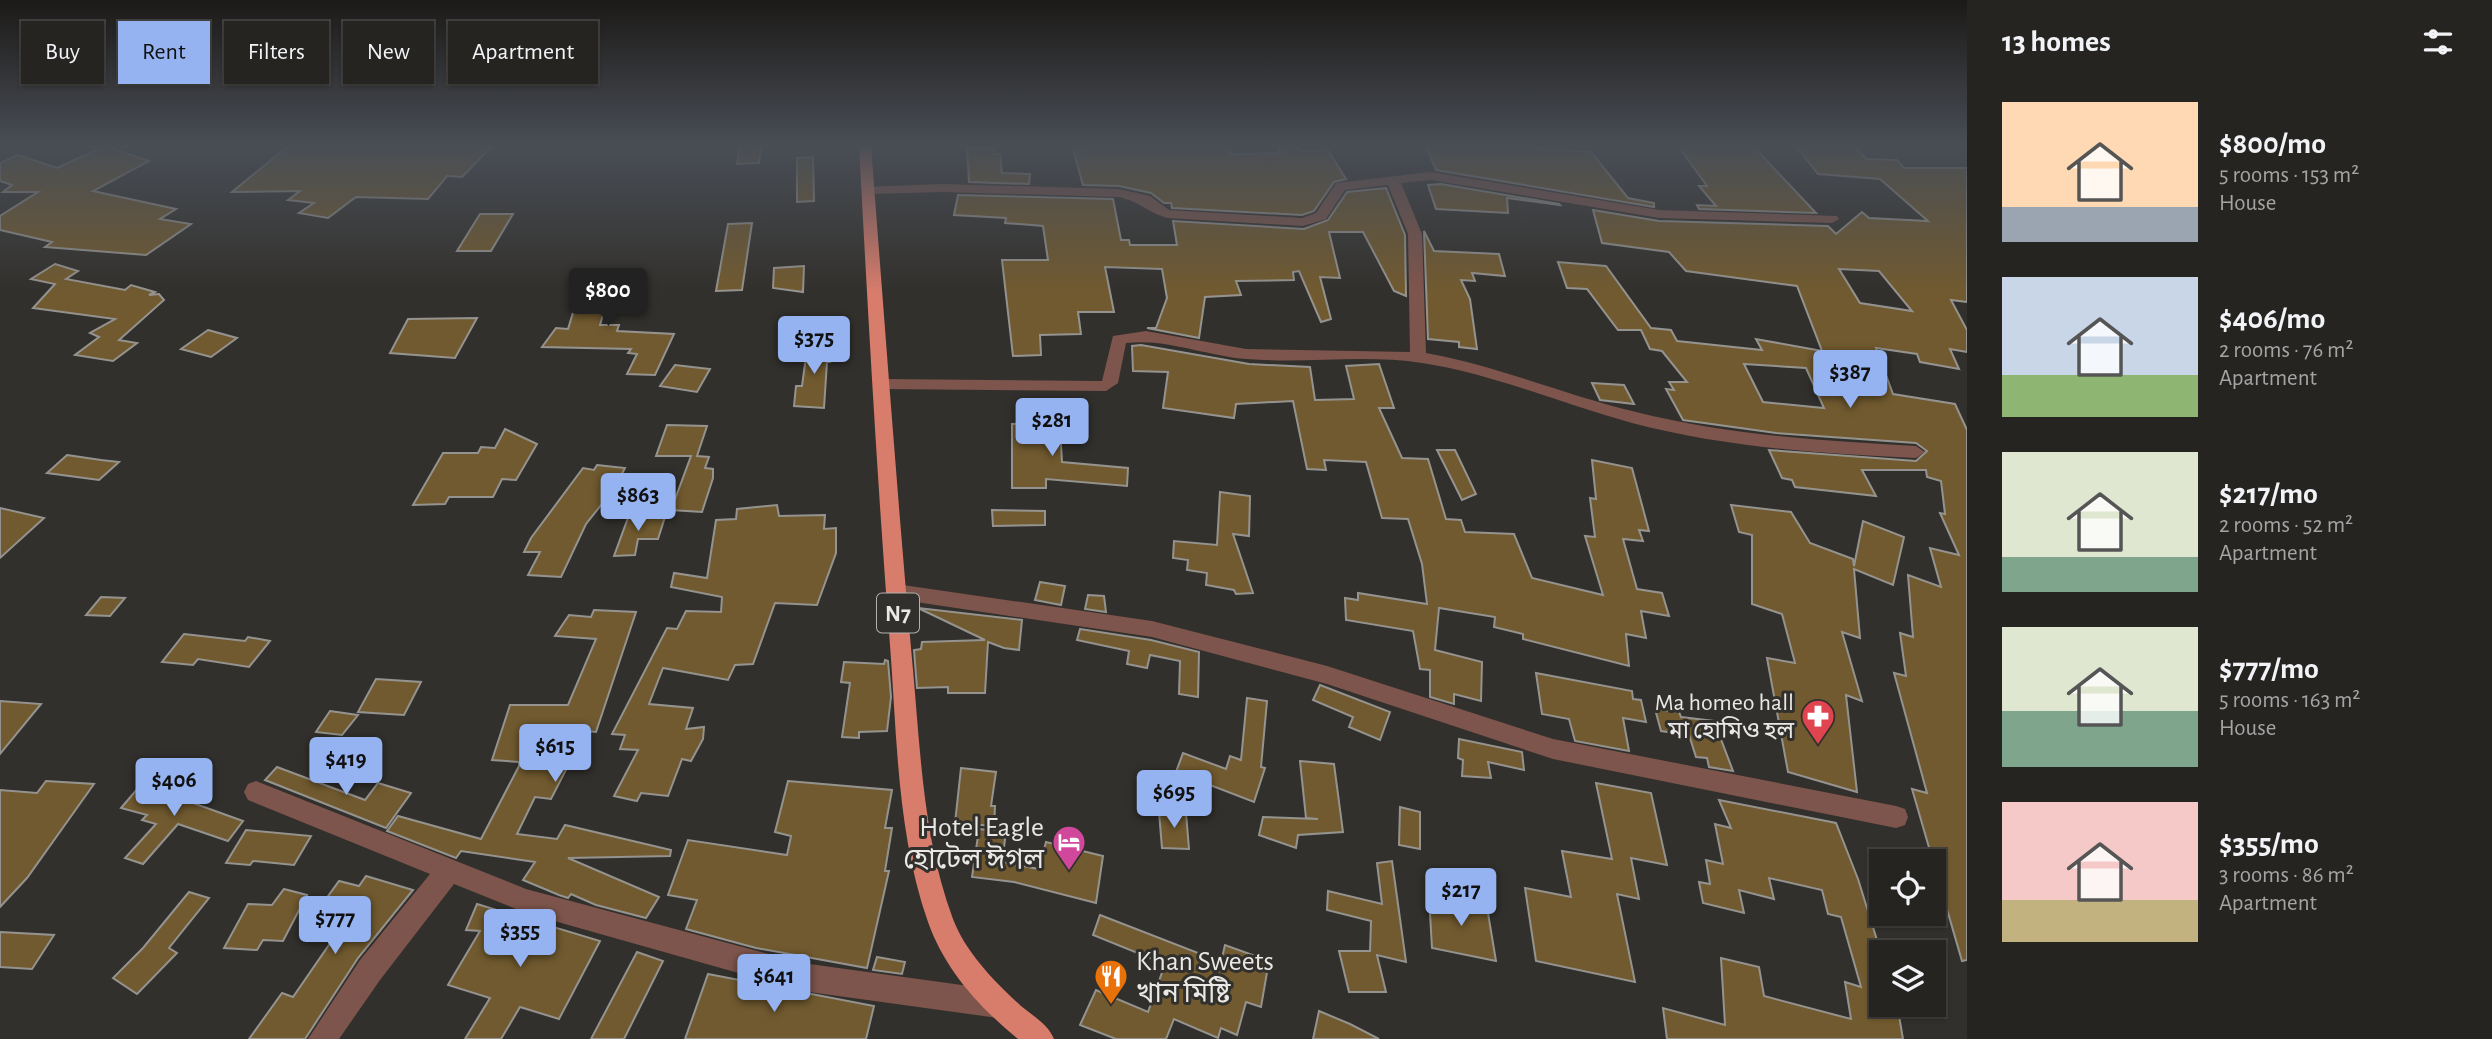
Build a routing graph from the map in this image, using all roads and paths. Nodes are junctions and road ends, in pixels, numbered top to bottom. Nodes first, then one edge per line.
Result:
1 (868, 194) edge
2 (1125, 194) edge
3 (1335, 194) edge
4 (1398, 194) edge
5 (1542, 194) edge
6 (1832, 219) dead end
7 (1418, 356) junction
8 (881, 384) junction
9 (1916, 452) dead end
10 (896, 592) junction
11 (256, 792) dead end
12 (1896, 817) dead end
13 (449, 870) junction
14 (998, 1004) junction
15 (322, 1039) edge
16 (1040, 1039) edge

1 - 8 highway, N7
2 - 3 street
4 - 7 street
5 - 6 street
7 - 8 street
7 - 9 street
8 - 10 highway, N7
10 - 12 street
10 - 14 highway, N7
11 - 13 street
13 - 14 street
13 - 15 street
14 - 16 highway, N7

